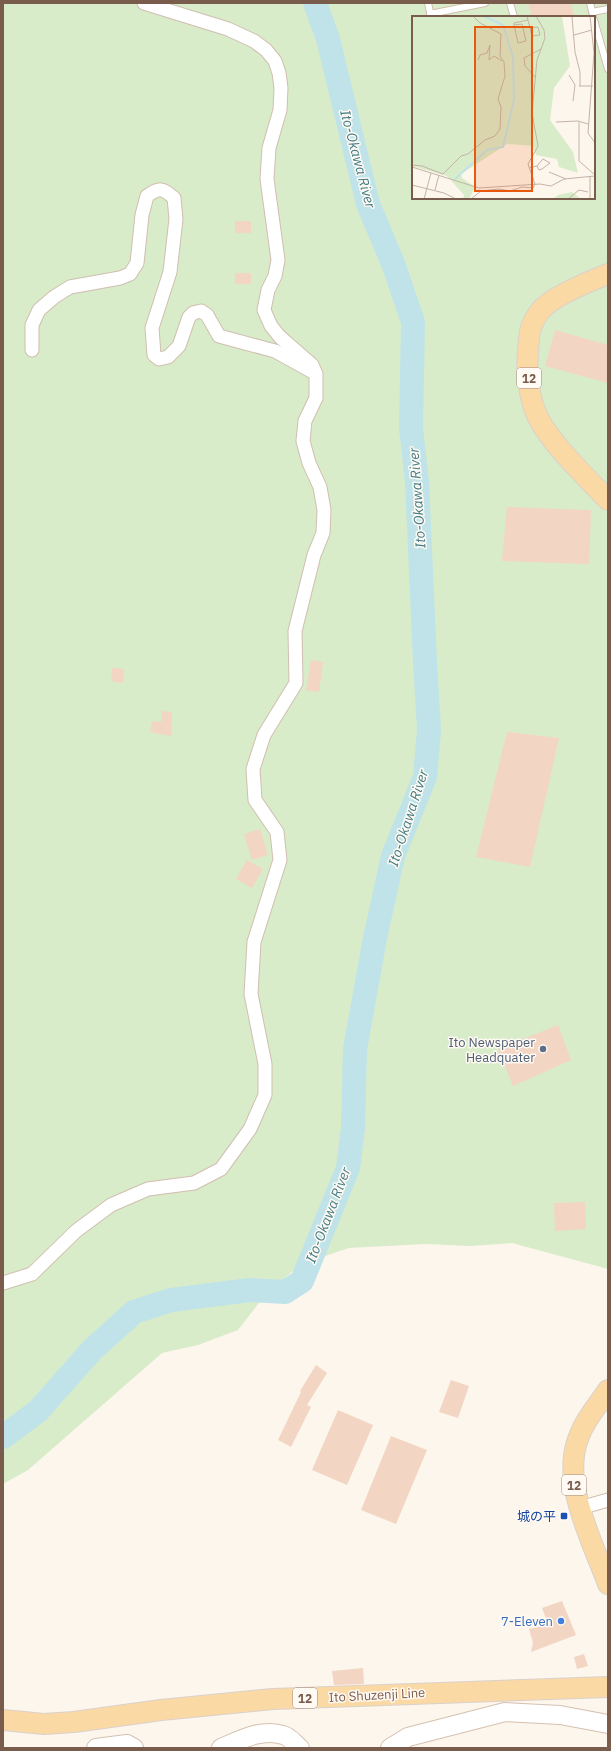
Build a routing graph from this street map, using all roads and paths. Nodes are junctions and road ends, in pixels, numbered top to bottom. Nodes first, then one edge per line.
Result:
1 (144, 3) edge
2 (428, 3) edge
3 (485, 3) edge
4 (510, 3) edge
5 (590, 3) edge
6 (608, 9) edge
7 (431, 16) edge
8 (514, 16) edge
9 (593, 16) edge
10 (595, 23) edge
11 (608, 41) edge
12 (601, 43) junction
13 (608, 69) edge
14 (608, 274) edge
15 (32, 350) dead end
16 (316, 374) junction
17 (608, 500) edge
18 (3, 1283) edge
19 (608, 1390) edge
20 (608, 1500) edge
21 (580, 1508) junction
22 (608, 1584) edge
23 (608, 1687) edge
24 (3, 1720) edge
25 (608, 1724) edge
26 (96, 1748) edge
27 (134, 1748) edge
28 (221, 1748) edge
29 (300, 1748) edge
30 (390, 1748) edge

1 - 16 street
2 - 7 lane
3 - 7 lane
4 - 8 lane
5 - 9 lane
6 - 9 lane
10 - 12 lane
11 - 12 lane
12 - 13 lane
14 - 17 main road, 12
15 - 16 street
16 - 18 street
19 - 21 main road, 12
20 - 21 street
21 - 22 main road, 12
23 - 24 main road, Ito Shuzenji Line / 12
25 - 30 street
26 - 27 street
28 - 29 street

